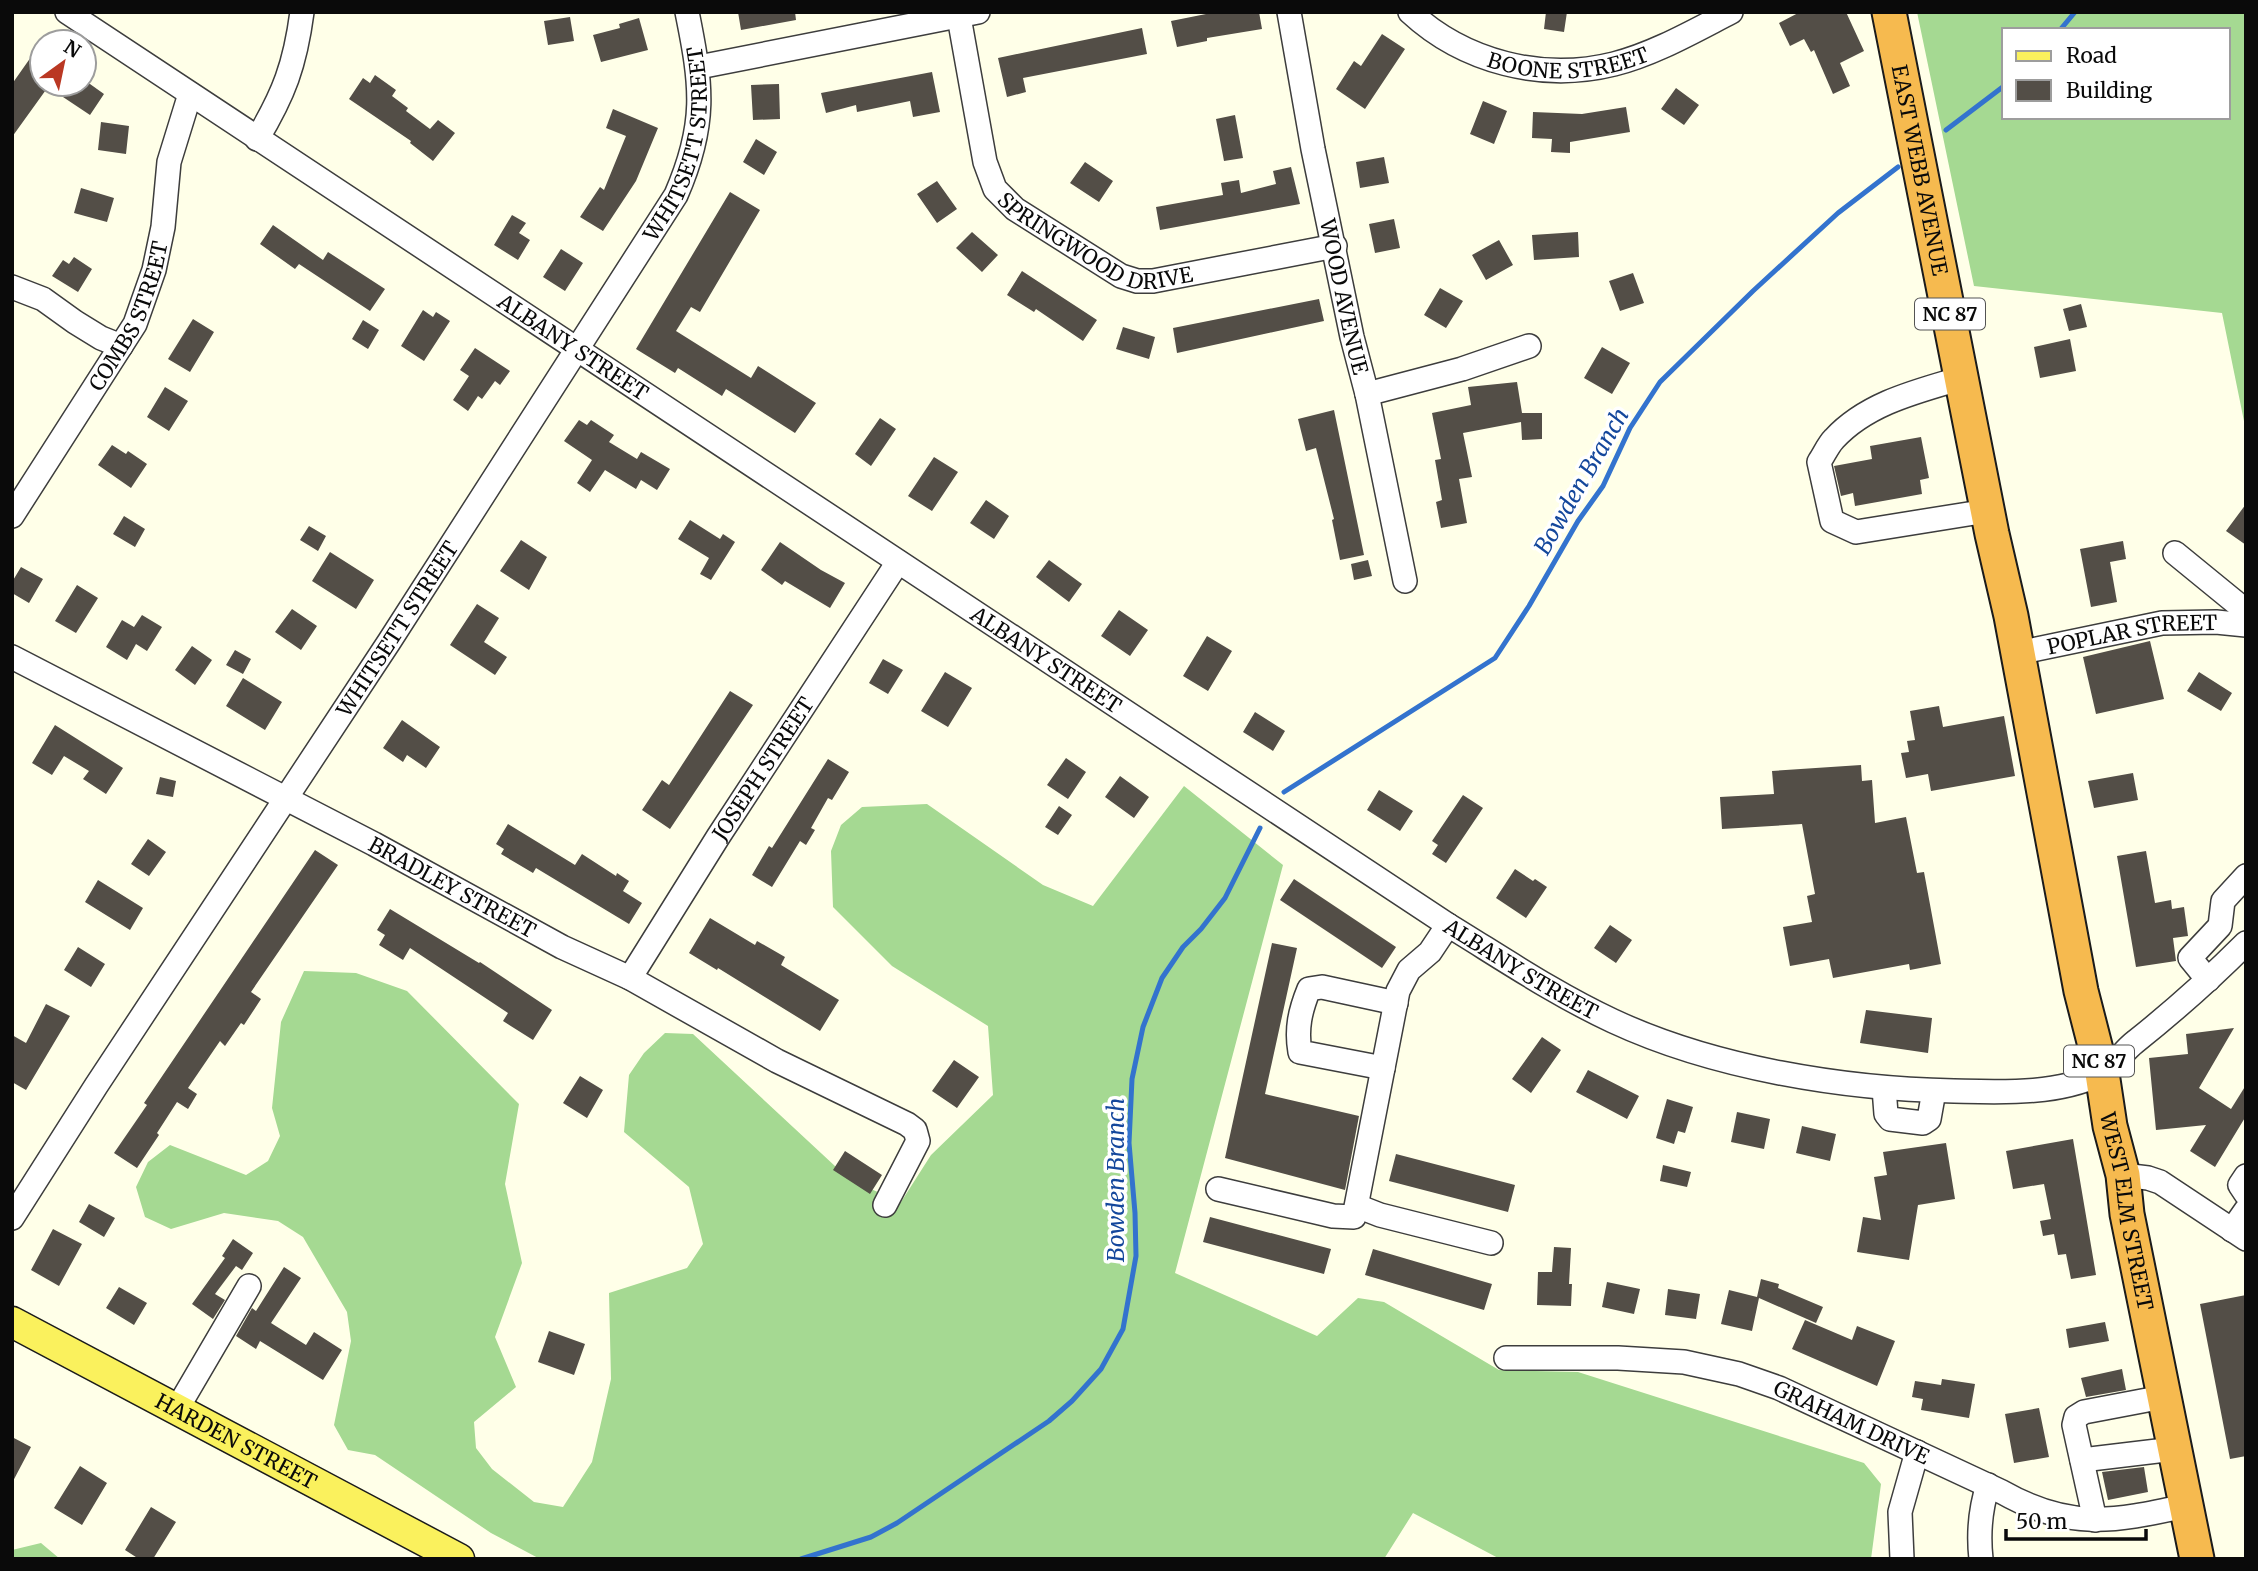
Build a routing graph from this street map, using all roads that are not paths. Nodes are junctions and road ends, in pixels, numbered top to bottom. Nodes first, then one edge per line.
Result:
1 (67, 12) edge
2 (302, 12) edge
3 (687, 12) edge
4 (1289, 12) edge
5 (1410, 12) edge
6 (1731, 12) edge
7 (1889, 12) edge
8 (969, 15) edge
9 (699, 67) junction
10 (190, 94) junction
11 (257, 139) junction
12 (1335, 247) junction
13 (12, 287) edge
14 (121, 346) junction
15 (1529, 346) dead end
16 (577, 349) junction
17 (1962, 378) junction
18 (1367, 394) junction
19 (1987, 511) junction
20 (12, 516) edge
21 (2175, 553) dead end
22 (898, 562) junction
23 (1405, 581) dead end
24 (2246, 611) edge
25 (2011, 616) joint
26 (2246, 625) edge
27 (2018, 653) junction
28 (12, 657) edge
29 (285, 799) junction
30 (2242, 889) edge
31 (1448, 925) junction
32 (2220, 926) junction
33 (2244, 945) edge
34 (630, 978) junction
35 (2208, 980) junction
36 (1396, 1003) junction
37 (1383, 1068) junction
38 (2102, 1073) junction
39 (1884, 1087) junction
40 (1934, 1091) junction
41 (2123, 1175) junction
42 (2246, 1176) edge
43 (1218, 1189) dead end
44 (2246, 1194) edge
45 (885, 1205) dead end
46 (1357, 1206) junction
47 (2246, 1210) edge
48 (12, 1218) edge
49 (2239, 1235) edge
50 (1491, 1243) dead end
51 (249, 1286) dead end
52 (12, 1322) edge
53 (1506, 1358) dead end
54 (2164, 1397) junction
55 (177, 1409) junction
56 (2174, 1449) junction
57 (1917, 1452) junction
58 (2082, 1460) junction
59 (1988, 1485) junction
60 (2185, 1506) junction
61 (2095, 1520) junction
62 (459, 1559) edge
63 (1902, 1559) edge
64 (1980, 1559) edge
65 (2197, 1559) edge

1 - 10 street, ALBANY STREET
2 - 11 street
3 - 9 street, WHITSETT STREET
4 - 12 street, WOOD AVENUE
5 - 6 street, BOONE STREET
7 - 17 highway, EAST WEBB AVENUE / NC 87
8 - 9 street
8 - 12 street, SPRINGWOOD DRIVE
9 - 16 street, WHITSETT STREET
10 - 11 street, ALBANY STREET
10 - 14 street, COMBS STREET
11 - 16 street, ALBANY STREET
12 - 18 street, WOOD AVENUE
13 - 14 street
14 - 20 street, COMBS STREET
15 - 18 street
16 - 22 street, ALBANY STREET
16 - 29 street, WHITSETT STREET
17 - 19 highway, EAST WEBB AVENUE / NC 87
17 - 19 street
18 - 23 street, WOOD AVENUE
19 - 25 highway, EAST WEBB AVENUE / NC 87
21 - 24 street
22 - 31 street, ALBANY STREET
22 - 34 street, JOSEPH STREET
25 - 27 highway, WEST ELM STREET / NC 87
26 - 27 street, POPLAR STREET
27 - 38 highway, WEST ELM STREET / NC 87
28 - 29 street, BRADLEY STREET
29 - 34 street, BRADLEY STREET
29 - 48 street, WHITSETT STREET
30 - 32 street
31 - 36 street
31 - 39 street, ALBANY STREET
32 - 33 street
32 - 35 street
33 - 35 street
34 - 45 street, BRADLEY STREET
35 - 38 street
36 - 37 street
36 - 37 street
37 - 46 street
38 - 40 street, ALBANY STREET
38 - 41 highway, WEST ELM STREET / NC 87
39 - 40 street, ALBANY STREET
39 - 40 street
41 - 49 street
41 - 54 highway, WEST ELM STREET / NC 87
42 - 44 street
43 - 46 street
46 - 50 street
47 - 49 street
51 - 55 street
52 - 55 main road, HARDEN STREET
53 - 57 street, GRAHAM DRIVE
54 - 56 highway, WEST ELM STREET / NC 87
54 - 58 street
55 - 62 main road, HARDEN STREET
56 - 58 street
56 - 60 highway, WEST ELM STREET / NC 87
57 - 59 street, GRAHAM DRIVE
57 - 63 street
58 - 61 street
59 - 61 street, GRAHAM DRIVE
59 - 64 street
60 - 61 street, GRAHAM DRIVE
60 - 65 highway, WEST ELM STREET / NC 87

